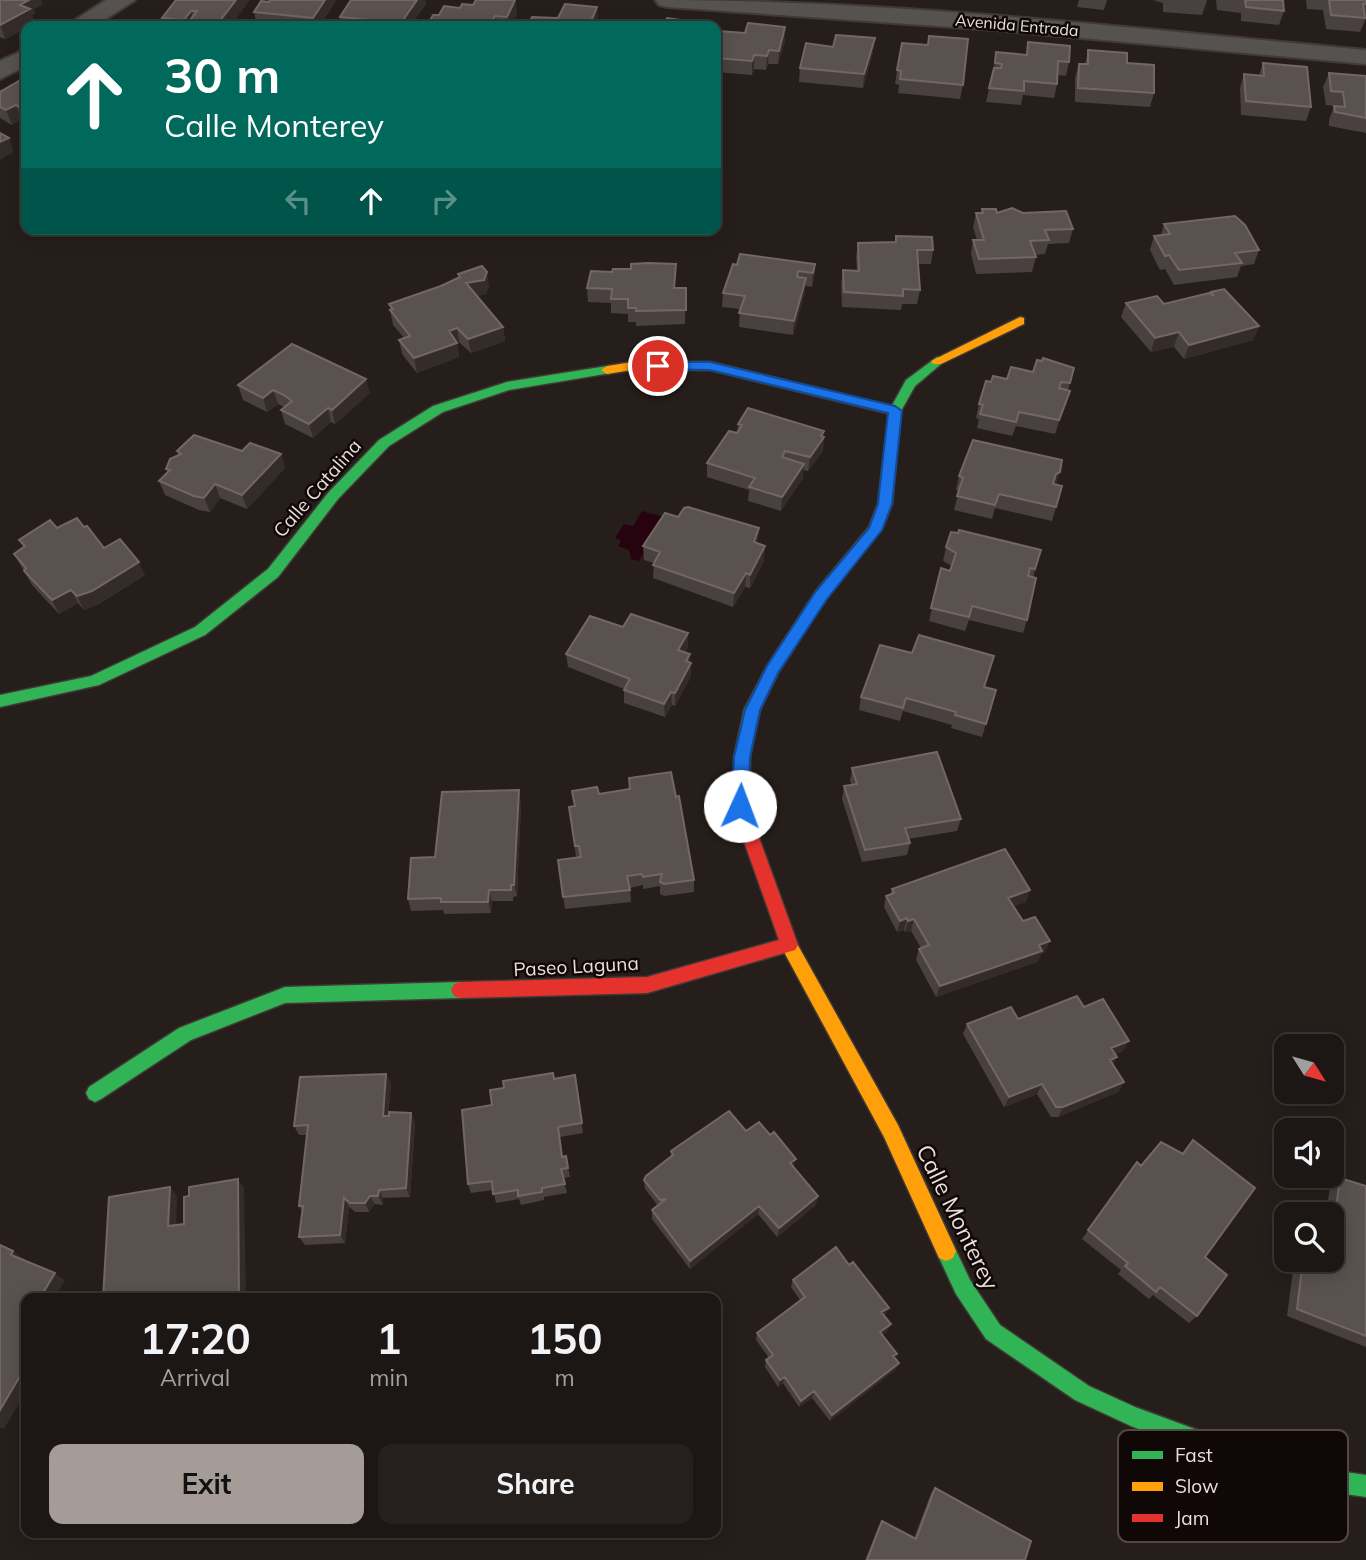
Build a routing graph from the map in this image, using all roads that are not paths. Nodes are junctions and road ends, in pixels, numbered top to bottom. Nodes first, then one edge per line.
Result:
1 (123, 0) edge
2 (667, 0) edge
3 (996, 11) edge
4 (87, 21) edge
5 (1366, 58) edge
6 (21, 60) edge
7 (0, 71) edge
8 (1020, 321) dead end
9 (895, 411) junction
10 (0, 701) edge
11 (789, 945) junction
12 (95, 1093) dead end
13 (1169, 1430) edge
14 (1348, 1483) edge
15 (1366, 1486) edge

1 - 4 street
2 - 3 street, Avenida Entrada
3 - 5 street, Avenida Entrada
6 - 7 street
8 - 9 street
9 - 10 street, Calle Catalina
9 - 11 street
11 - 12 street, Paseo Laguna
11 - 13 street, Calle Monterey
14 - 15 street, Calle Monterey

